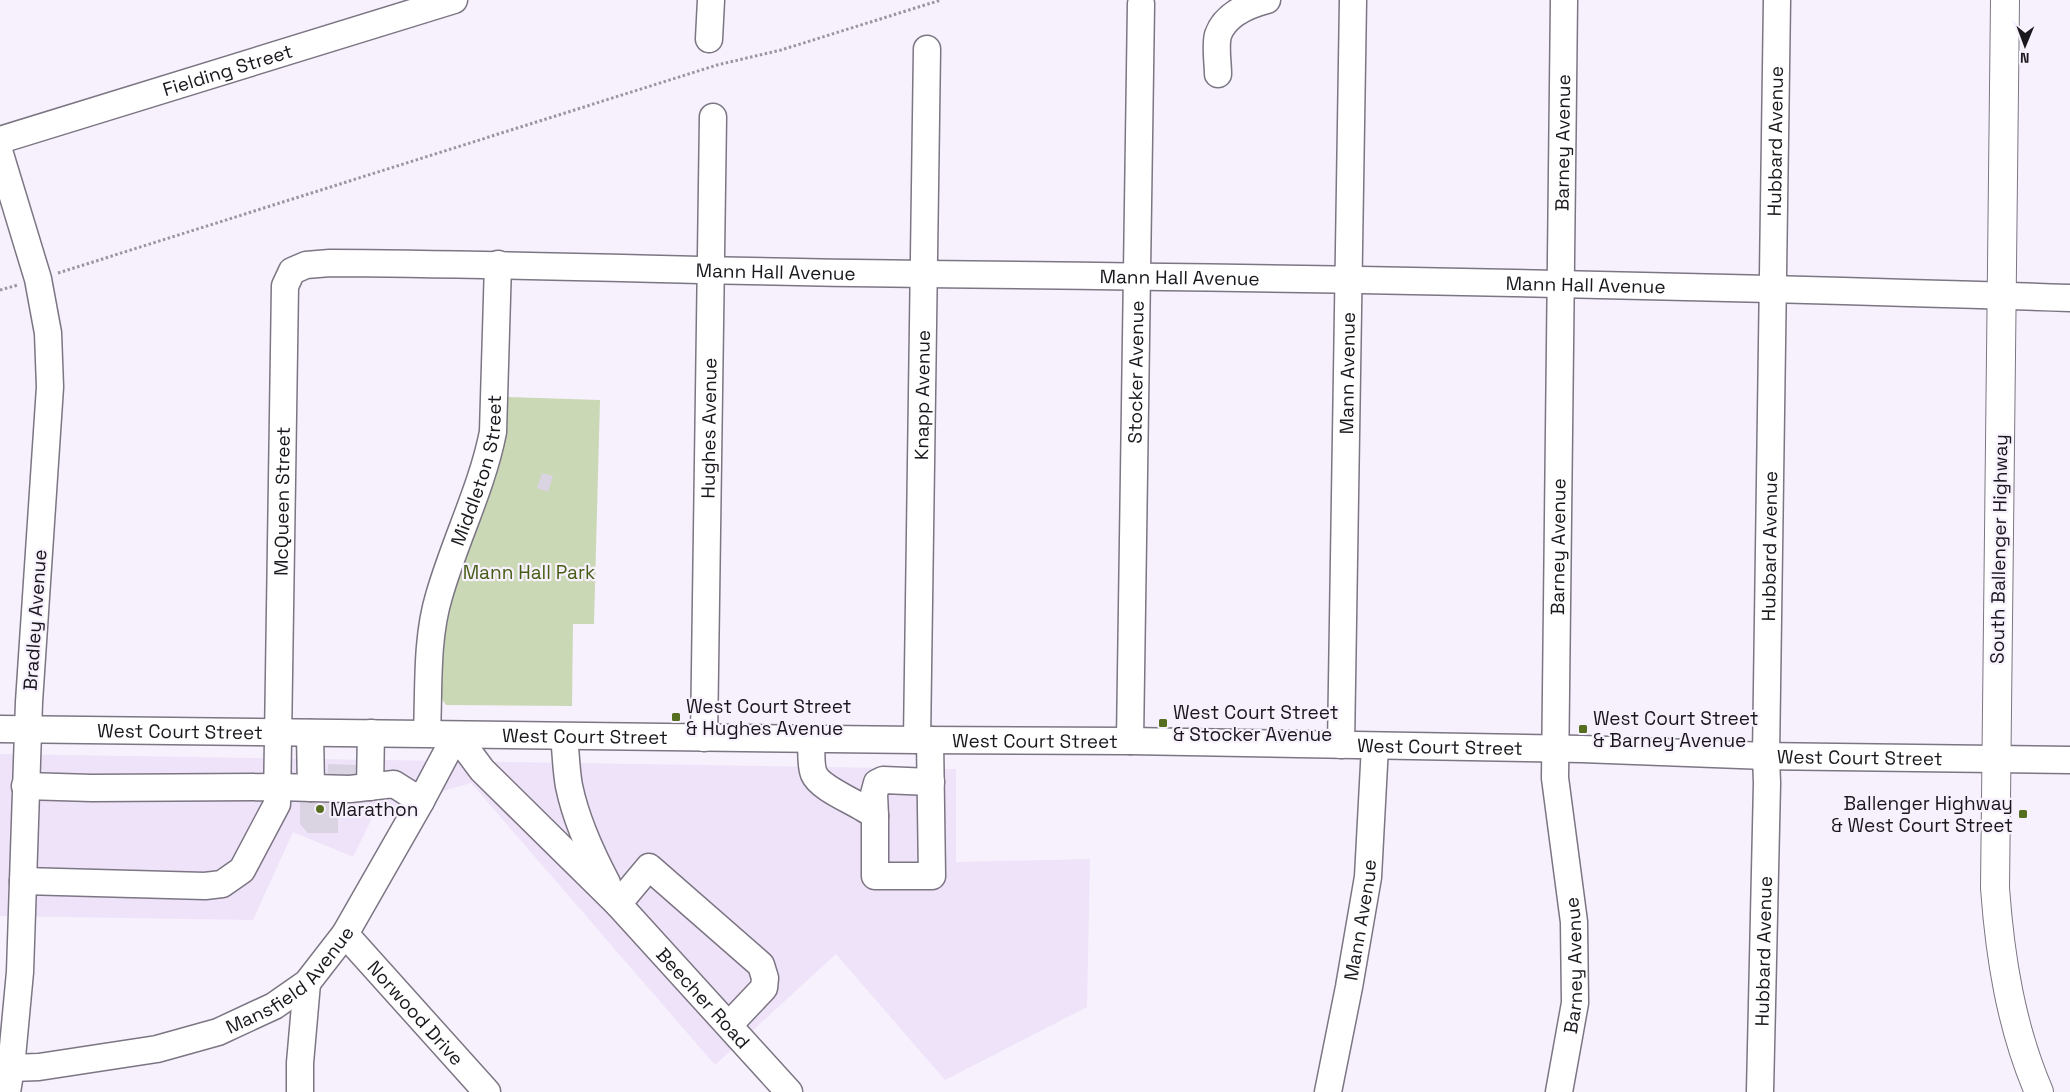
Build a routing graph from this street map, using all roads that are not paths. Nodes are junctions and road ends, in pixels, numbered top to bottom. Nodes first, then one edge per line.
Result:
1 (454, 0) edge
2 (711, 0) edge
3 (1267, 0) edge
4 (1353, 0) edge
5 (1564, 0) edge
6 (1777, 0) edge
7 (2005, 0) edge
8 (1141, 4) dead end
9 (414, 6) edge
10 (709, 38) dead end
11 (927, 48) dead end
12 (1218, 74) dead end
13 (714, 117) dead end
14 (0, 140) edge
15 (0, 154) edge
16 (498, 264) junction
17 (710, 270) junction
18 (292, 271) joint
19 (925, 274) junction
20 (1137, 277) junction
21 (1348, 281) junction
22 (1560, 284) junction
23 (1774, 290) junction
24 (2003, 296) junction
25 (2070, 298) edge
26 (0, 729) edge
27 (28, 730) junction
28 (279, 732) junction
29 (310, 733) junction
30 (371, 733) junction
31 (427, 733) junction
32 (456, 735) junction
33 (564, 737) junction
34 (704, 738) junction
35 (811, 739) junction
36 (924, 740) junction
37 (1130, 741) junction
38 (1341, 745) junction
39 (1375, 746) junction
40 (1556, 748) junction
41 (1766, 756) junction
42 (1996, 760) junction
43 (2070, 760) edge
44 (931, 782) junction
45 (25, 786) junction
46 (278, 787) junction
47 (370, 787) junction
48 (311, 788) junction
49 (421, 800) junction
50 (875, 816) junction
51 (23, 881) junction
52 (618, 904) junction
53 (344, 934) junction
54 (307, 983) junction
55 (729, 1025) junction
56 (2024, 1079) edge
57 (9, 1080) edge
58 (300, 1092) edge
59 (487, 1092) edge
60 (789, 1092) edge
61 (1328, 1092) edge
62 (1559, 1092) edge
63 (1760, 1092) edge
64 (2039, 1092) edge

1 - 9 street, Fielding Street
2 - 10 street
3 - 12 street
4 - 21 street, Mann Avenue
5 - 22 street, Barney Avenue
6 - 23 street, Hubbard Avenue
7 - 24 main road, South Ballenger Highway
8 - 20 street, Stocker Avenue
9 - 14 street, Fielding Street
11 - 19 street, Knapp Avenue
13 - 17 street, Hughes Avenue
15 - 27 street, Bradley Avenue
16 - 17 street, Mann Hall Avenue
16 - 18 street, Mann Hall Avenue
16 - 31 street, Middleton Street
17 - 19 street, Mann Hall Avenue
17 - 34 street, Hughes Avenue
18 - 28 street, McQueen Street
19 - 20 street, Mann Hall Avenue
19 - 36 street, Knapp Avenue
20 - 21 street, Mann Hall Avenue
20 - 37 street, Stocker Avenue
21 - 22 street, Mann Hall Avenue
21 - 38 street, Mann Avenue
22 - 23 street, Mann Hall Avenue
22 - 40 street, Barney Avenue
23 - 24 street, Mann Hall Avenue
23 - 41 street, Hubbard Avenue
24 - 25 street, Mann Hall Avenue
24 - 42 main road, South Ballenger Highway
26 - 27 street, West Court Street
27 - 28 street, West Court Street
27 - 45 street, Bradley Avenue
28 - 29 street, West Court Street
28 - 46 street, McQueen Street
29 - 30 street, West Court Street
29 - 48 street
30 - 31 street, West Court Street
30 - 47 street
31 - 32 street, West Court Street
32 - 33 street, West Court Street
32 - 49 street, Mansfield Avenue
32 - 52 street, Beecher Road
33 - 34 street, West Court Street
33 - 52 street, Beecher Road
34 - 35 street, West Court Street
35 - 36 street, West Court Street
35 - 50 street
36 - 37 street, West Court Street
36 - 44 street, Knapp Avenue
37 - 38 street, West Court Street
38 - 39 street, West Court Street
39 - 40 street, West Court Street
39 - 61 street, Mann Avenue
40 - 41 street, West Court Street
40 - 62 street, Barney Avenue
41 - 42 street, West Court Street
41 - 63 street, Hubbard Avenue
42 - 43 street, West Court Street
42 - 56 main road, South Ballenger Highway
44 - 50 street
44 - 50 street, Knapp Avenue
45 - 46 street
45 - 51 street, Bradley Avenue
46 - 48 street
46 - 51 street, McQueen Street
47 - 48 street
47 - 49 street
49 - 53 street, Mansfield Avenue
51 - 57 street, Bradley Avenue
52 - 55 street, Beecher Road
52 - 55 street
53 - 54 street, Mansfield Avenue
53 - 59 street, Norwood Drive
54 - 57 street, Mansfield Avenue
54 - 58 street
55 - 60 street, Beecher Road
56 - 64 main road, South Ballenger Highway

